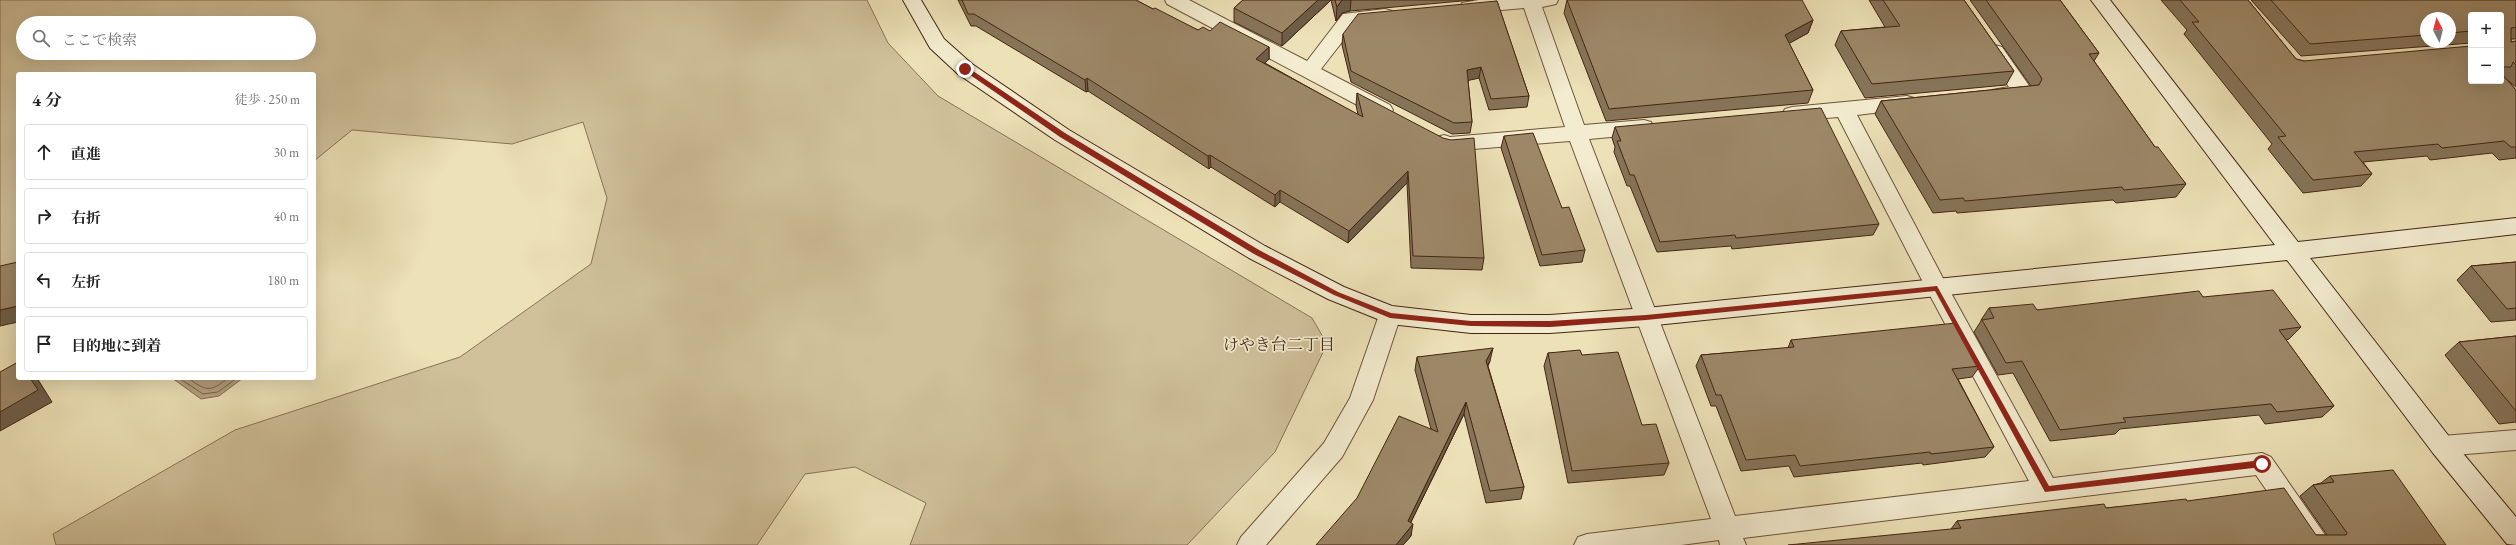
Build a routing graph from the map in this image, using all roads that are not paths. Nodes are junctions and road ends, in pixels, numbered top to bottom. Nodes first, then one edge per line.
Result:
1 (912, 0) edge
2 (1174, 0) edge
3 (2100, 0) edge
4 (1537, 1) edge
5 (1452, 9) edge
6 (1405, 13) edge
7 (1984, 37) edge
8 (1309, 72) junction
9 (1984, 96) edge
10 (1922, 102) edge
11 (1844, 109) junction
12 (1773, 116) edge
13 (1400, 119) edge
14 (1664, 125) edge
15 (1428, 133) edge
16 (1577, 133) junction
17 (2516, 226) edge
18 (2295, 251) junction
19 (1937, 288) junction
20 (1390, 315) junction
21 (1646, 317) junction
22 (2516, 440) edge
23 (2442, 446) junction
24 (2047, 490) junction
25 (1729, 536) edge
26 (2516, 536) edge
27 (1250, 545) edge
28 (1587, 545) edge
29 (2319, 545) edge

1 - 20 street
2 - 8 street
3 - 18 street
4 - 5 street
4 - 16 street
6 - 8 street
7 - 9 street
8 - 13 street
10 - 11 street
11 - 12 street
11 - 19 street
14 - 16 street
15 - 16 street
16 - 21 street
17 - 18 street
18 - 19 street
18 - 23 street
19 - 21 street
19 - 24 street
20 - 21 street
20 - 27 street
21 - 25 street
22 - 23 street
23 - 26 street
24 - 25 street
24 - 29 street
25 - 28 street

